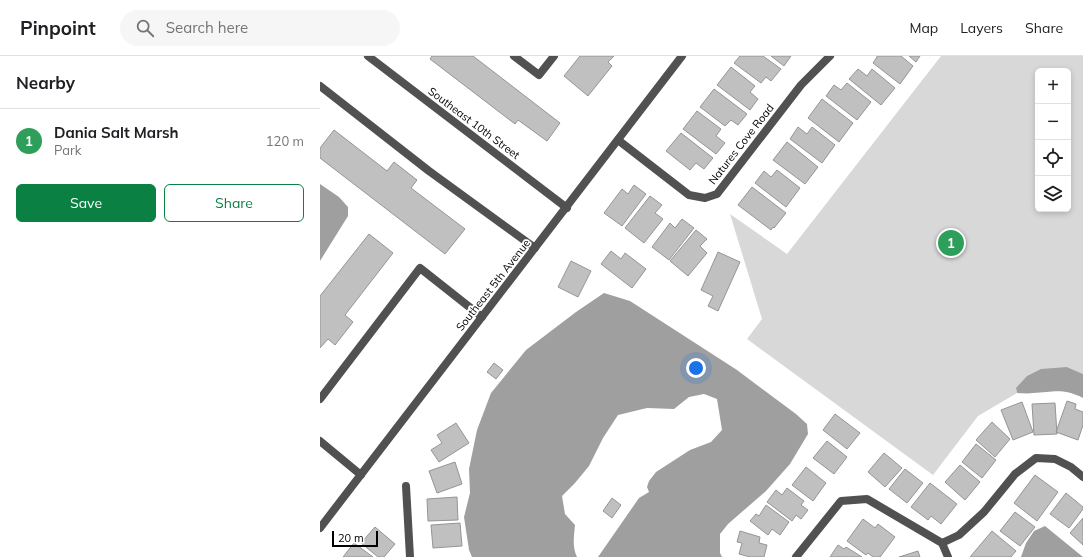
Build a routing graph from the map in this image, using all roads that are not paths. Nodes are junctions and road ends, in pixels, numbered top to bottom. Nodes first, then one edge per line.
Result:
1 (368, 56) edge
2 (514, 56) edge
3 (554, 56) edge
4 (682, 56) edge
5 (830, 56) edge
6 (320, 86) edge
7 (618, 140) junction
8 (566, 208) junction
9 (535, 248) junction
10 (482, 317) junction
11 (320, 399) edge
12 (320, 441) edge
13 (361, 475) junction
14 (1083, 477) edge
15 (406, 486) dead end
16 (320, 528) edge
17 (942, 543) junction
18 (410, 557) edge
19 (796, 557) edge
20 (948, 557) edge

1 - 8 street, Southeast 10th Street
2 - 3 street
4 - 7 street, Southeast 5th Avenue
5 - 7 street, Natures Cove Road
6 - 9 street
7 - 8 street, Southeast 5th Avenue
8 - 9 street, Southeast 5th Avenue
9 - 10 street, Southeast 5th Avenue
10 - 11 street
10 - 13 street, Southeast 5th Avenue
12 - 13 street
13 - 16 street, Southeast 5th Avenue
14 - 17 street
15 - 18 street
17 - 19 street
17 - 20 street

